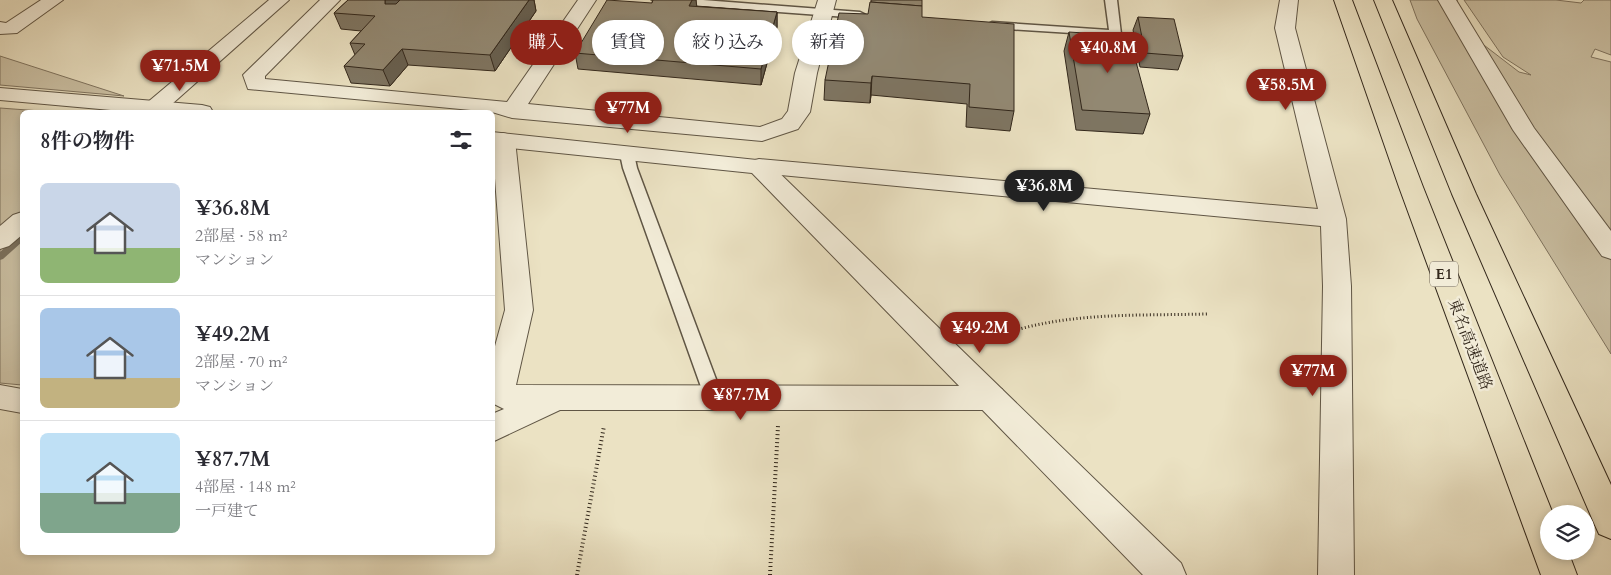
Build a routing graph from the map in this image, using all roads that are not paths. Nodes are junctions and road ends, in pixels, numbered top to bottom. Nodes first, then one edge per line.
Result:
1 (54, 0) edge
2 (280, 0) edge
3 (331, 0) edge
4 (582, 0) edge
5 (586, 0) edge
6 (658, 0) edge
7 (1111, 0) edge
8 (1289, 0) edge
9 (1343, 0) edge
10 (1383, 0) edge
11 (1447, 0) edge
12 (825, 6) edge
13 (872, 16) edge
14 (979, 24) edge
15 (0, 28) edge
16 (0, 94) edge
17 (152, 110) edge
18 (512, 111) junction
19 (498, 140) edge
20 (627, 154) junction
21 (759, 166) junction
22 (1333, 219) junction
23 (20, 223) edge
24 (0, 240) edge
25 (1611, 250) edge
26 (0, 397) edge
27 (556, 398) junction
28 (714, 398) junction
29 (991, 398) junction
30 (20, 401) edge
31 (495, 428) edge
32 (1611, 523) edge
33 (1540, 524) edge
34 (1553, 560) edge
35 (1168, 575) edge
36 (1336, 575) edge
37 (1559, 575) edge

1 - 15 street
2 - 17 street
3 - 18 street
4 - 5 lane
5 - 18 street
6 - 12 lane
7 - 14 lane
8 - 22 street
9 - 33 highway, 東名高速道路 / E1
10 - 32 highway
11 - 25 street
12 - 13 lane
12 - 18 street
16 - 17 street
19 - 20 street
19 - 27 street
20 - 21 street
20 - 28 lane
21 - 22 street
21 - 29 street
22 - 36 street
23 - 24 street
26 - 30 street
27 - 28 street
27 - 31 street
28 - 29 street
29 - 35 street
34 - 37 highway

